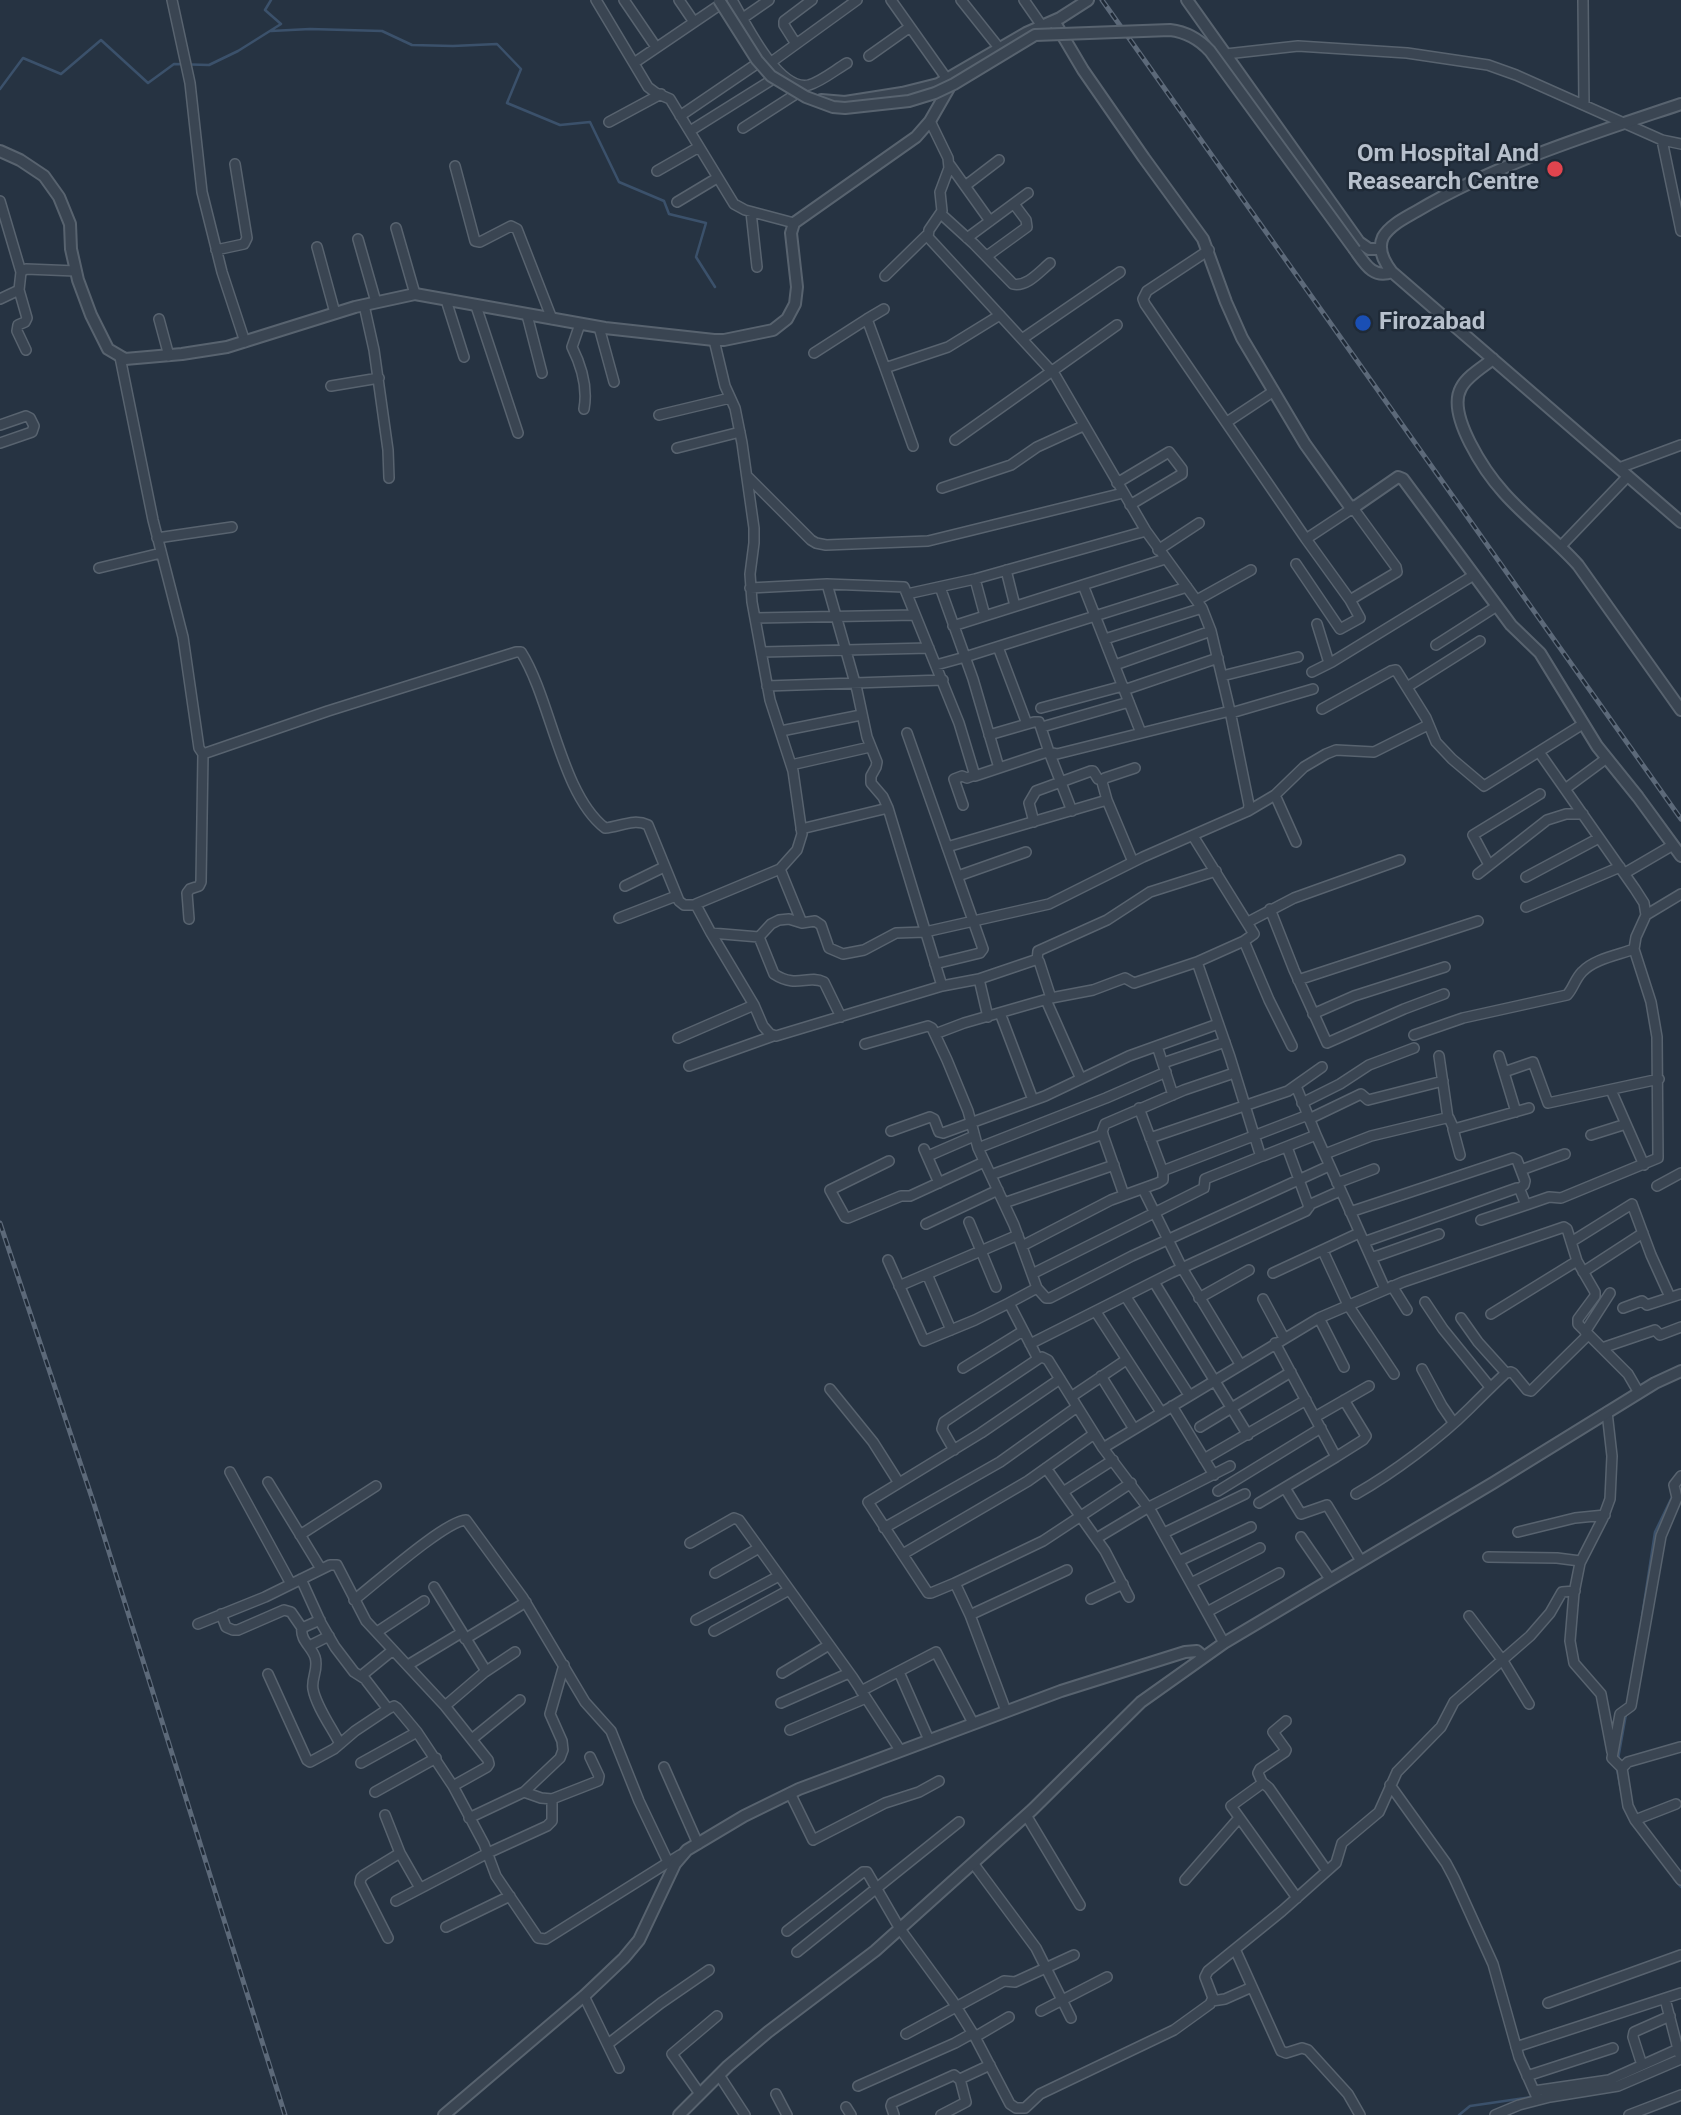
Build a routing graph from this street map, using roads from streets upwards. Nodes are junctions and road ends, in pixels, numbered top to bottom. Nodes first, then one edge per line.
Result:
1 (172, 0) edge
2 (596, 0) edge
3 (679, 0) edge
4 (732, 0) edge
5 (769, 0) edge
6 (812, 0) edge
7 (857, 0) edge
8 (891, 0) edge
9 (961, 0) edge
10 (1024, 0) edge
11 (1088, 0) edge
12 (1583, 0) edge
13 (1190, 1) edge
14 (629, 2) edge
15 (717, 2) edge
16 (1073, 4) edge
17 (743, 18) junction
18 (1054, 21) junction
19 (694, 22) junction
20 (1042, 26) junction
21 (910, 27) junction
22 (796, 44) junction
23 (656, 47) junction
24 (1000, 49) junction
25 (1226, 54) junction
26 (869, 56) dead end
27 (634, 63) junction
28 (770, 63) junction
29 (847, 63) dead end
30 (755, 65) junction
31 (952, 76) junction
32 (770, 81) junction
33 (799, 92) junction
34 (661, 94) junction
35 (1681, 104) edge
36 (1584, 105) junction
37 (680, 116) junction
38 (930, 121) junction
39 (609, 122) dead end
40 (1625, 123) junction
41 (743, 128) dead end
42 (690, 131) junction
43 (1662, 139) junction
44 (1681, 144) edge
45 (699, 147) junction
46 (0, 151) edge
47 (999, 160) dead end
48 (235, 164) dead end
49 (950, 165) junction
50 (455, 166) dead end
51 (657, 171) dead end
52 (717, 178) junction
53 (965, 186) junction
54 (1028, 193) dead end
55 (0, 201) edge
56 (677, 202) dead end
57 (1014, 204) junction
58 (751, 212) junction
59 (941, 214) junction
60 (990, 221) junction
61 (794, 223) junction
62 (396, 228) dead end
63 (1681, 232) edge
64 (5, 234) edge
65 (928, 234) junction
66 (967, 238) junction
67 (358, 239) dead end
68 (317, 247) dead end
69 (1381, 249) junction
70 (216, 250) junction
71 (1209, 250) junction
72 (986, 256) junction
73 (1050, 264) dead end
74 (757, 267) dead end
75 (76, 271) junction
76 (21, 272) junction
77 (1120, 272) dead end
78 (1392, 272) junction
79 (885, 276) dead end
80 (19, 290) junction
81 (415, 294) junction
82 (0, 299) edge
83 (446, 300) junction
84 (376, 302) junction
85 (364, 305) junction
86 (476, 306) junction
87 (884, 309) dead end
88 (335, 313) junction
89 (527, 315) junction
90 (1000, 315) junction
91 (159, 319) dead end
92 (552, 319) junction
93 (867, 319) junction
94 (580, 324) junction
95 (1117, 325) dead end
96 (599, 327) junction
97 (714, 340) junction
98 (1022, 340) junction
99 (245, 342) junction
100 (26, 349) dead end
101 (814, 354) dead end
102 (169, 356) junction
103 (120, 357) junction
104 (464, 357) dead end
105 (1493, 359) junction
106 (884, 368) junction
107 (1052, 372) junction
108 (542, 373) dead end
109 (379, 378) junction
110 (614, 382) dead end
111 (331, 386) dead end
112 (1274, 391) junction
113 (730, 398) junction
114 (584, 409) dead end
115 (659, 415) dead end
116 (1227, 422) junction
117 (0, 425) edge
118 (1083, 426) junction
119 (740, 432) junction
120 (518, 433) dead end
121 (955, 440) dead end
122 (0, 443) edge
123 (1681, 445) edge
124 (913, 446) dead end
125 (677, 448) dead end
126 (1624, 472) junction
127 (748, 477) junction
128 (389, 478) dead end
129 (1117, 482) junction
130 (942, 488) dead end
131 (1123, 493) junction
132 (1130, 505) junction
133 (1353, 508) junction
134 (1681, 522) edge
135 (1199, 523) dead end
136 (232, 527) dead end
137 (1146, 531) junction
138 (157, 538) junction
139 (1307, 539) junction
140 (1561, 547) junction
141 (1158, 550) junction
142 (161, 553) junction
143 (1165, 559) junction
144 (1296, 564) dead end
145 (99, 568) dead end
146 (1006, 570) junction
147 (1251, 570) dead end
148 (1474, 575) junction
149 (975, 579) junction
150 (827, 584) junction
151 (1083, 585) junction
152 (940, 587) junction
153 (1186, 587) junction
154 (750, 588) junction
155 (907, 594) junction
156 (1350, 600) junction
157 (1199, 604) junction
158 (1015, 606) junction
159 (1497, 606) junction
160 (915, 615) junction
161 (985, 616) junction
162 (836, 617) junction
163 (1096, 617) junction
164 (755, 618) junction
165 (1317, 624) dead end
166 (953, 626) junction
167 (1211, 631) junction
168 (1105, 639) junction
169 (1480, 641) dead end
170 (1436, 645) dead end
171 (998, 647) junction
172 (929, 648) junction
173 (844, 650) junction
174 (762, 652) junction
175 (965, 657) junction
176 (1298, 657) dead end
177 (1217, 658) junction
178 (1329, 663) junction
179 (936, 665) junction
180 (1115, 665) junction
181 (1312, 672) dead end
182 (1222, 676) junction
183 (943, 680) junction
184 (855, 684) junction
185 (767, 686) junction
186 (1407, 687) junction
187 (1123, 688) junction
188 (1313, 689) dead end
189 (1129, 702) junction
190 (1041, 708) dead end
191 (1681, 708) edge
192 (1322, 709) dead end
193 (1231, 712) junction
194 (862, 715) junction
195 (1027, 724) junction
196 (1583, 724) junction
197 (1428, 725) junction
198 (1042, 727) junction
199 (781, 731) junction
200 (907, 733) dead end
201 (1141, 733) junction
202 (989, 734) junction
203 (870, 747) junction
204 (1049, 752) junction
205 (1539, 752) junction
206 (202, 754) junction
207 (1607, 758) junction
208 (791, 765) junction
209 (999, 768) junction
210 (1135, 768) dead end
211 (975, 775) junction
212 (1103, 780) junction
213 (1060, 782) junction
214 (1564, 789) junction
215 (1540, 794) dead end
216 (1275, 795) junction
217 (1107, 800) junction
218 (963, 805) dead end
219 (888, 808) junction
220 (1072, 811) junction
221 (1248, 811) junction
222 (1583, 814) junction
223 (1034, 822) junction
224 (801, 829) junction
225 (1193, 836) junction
226 (1600, 838) junction
227 (1296, 842) dead end
228 (1673, 845) junction
229 (947, 847) junction
230 (1026, 852) dead end
231 (1681, 856) edge
232 (1400, 860) dead end
233 (1133, 862) junction
234 (1489, 865) junction
235 (664, 867) junction
236 (780, 869) junction
237 (1622, 870) junction
238 (1216, 871) junction
239 (1478, 874) dead end
240 (958, 876) junction
241 (1526, 877) dead end
242 (625, 886) dead end
243 (1681, 894) edge
244 (676, 896) junction
245 (696, 904) junction
246 (1526, 907) dead end
247 (1270, 909) junction
248 (1646, 915) junction
249 (619, 918) dead end
250 (189, 919) dead end
251 (975, 921) junction
252 (1478, 921) dead end
253 (1248, 922) junction
254 (802, 923) junction
255 (925, 932) junction
256 (711, 933) junction
257 (760, 937) junction
258 (1244, 941) junction
259 (1634, 948) junction
260 (1037, 960) junction
261 (1197, 962) junction
262 (935, 964) junction
263 (1445, 967) dead end
264 (979, 979) junction
265 (1298, 980) junction
266 (942, 986) junction
267 (1444, 994) dead end
268 (1049, 999) junction
269 (754, 1005) junction
270 (1000, 1013) junction
271 (1313, 1014) junction
272 (841, 1017) junction
273 (988, 1017) junction
274 (1218, 1024) junction
275 (935, 1034) junction
276 (1414, 1035) dead end
277 (773, 1036) junction
278 (678, 1038) dead end
279 (1225, 1042) junction
280 (866, 1044) dead end
281 (1157, 1046) junction
282 (1292, 1046) dead end
283 (1414, 1048) dead end
284 (1439, 1056) dead end
285 (1499, 1056) dead end
286 (689, 1066) dead end
287 (1322, 1067) dead end
288 (1165, 1068) junction
289 (1504, 1072) junction
290 (1234, 1073) junction
291 (1659, 1079) junction
292 (1082, 1080) junction
293 (1443, 1081) junction
294 (1296, 1086) junction
295 (1611, 1090) junction
296 (1173, 1095) junction
297 (1033, 1100) junction
298 (1302, 1103) junction
299 (1244, 1105) junction
300 (1139, 1108) junction
301 (1529, 1108) dead end
302 (1516, 1112) junction
303 (1308, 1117) junction
304 (1448, 1118) junction
305 (971, 1123) junction
306 (1626, 1124) junction
307 (1452, 1129) junction
308 (891, 1131) dead end
309 (1103, 1134) junction
310 (1316, 1135) junction
311 (1591, 1135) dead end
312 (974, 1136) junction
313 (1254, 1136) junction
314 (1150, 1138) junction
315 (1287, 1147) junction
316 (978, 1148) junction
317 (1325, 1154) junction
318 (1565, 1154) dead end
319 (1460, 1155) dead end
320 (1262, 1156) junction
321 (889, 1161) dead end
322 (984, 1162) junction
323 (1114, 1165) junction
324 (1644, 1165) junction
325 (1329, 1166) junction
326 (1374, 1169) dead end
327 (1521, 1170) junction
328 (1163, 1172) junction
329 (1681, 1173) edge
330 (990, 1175) junction
331 (1298, 1180) junction
332 (939, 1183) junction
333 (1657, 1186) dead end
334 (1339, 1187) junction
335 (1143, 1189) junction
336 (1519, 1189) junction
337 (998, 1190) junction
338 (1124, 1195) junction
339 (1004, 1203) junction
340 (1526, 1205) junction
341 (1309, 1207) junction
342 (1350, 1212) junction
343 (1154, 1213) junction
344 (1481, 1220) dead end
345 (969, 1222) dead end
346 (926, 1224) dead end
347 (1643, 1233) junction
348 (1439, 1234) dead end
349 (1018, 1235) junction
350 (1362, 1238) junction
351 (1167, 1240) junction
352 (1571, 1242) junction
353 (1022, 1246) junction
354 (980, 1251) junction
355 (1323, 1251) junction
356 (1371, 1258) junction
357 (888, 1260) dead end
358 (1577, 1261) junction
359 (1182, 1268) junction
360 (1249, 1270) dead end
361 (1583, 1272) junction
362 (1273, 1273) dead end
363 (927, 1274) junction
364 (1032, 1274) junction
365 (1154, 1282) junction
366 (899, 1286) junction
367 (996, 1287) dead end
368 (1037, 1288) junction
369 (1388, 1288) junction
370 (1610, 1293) dead end
371 (1681, 1294) edge
372 (1126, 1297) junction
373 (1670, 1297) junction
374 (1199, 1298) junction
375 (1263, 1299) dead end
376 (1424, 1302) dead end
377 (1009, 1303) junction
378 (1348, 1305) junction
379 (1623, 1308) dead end
380 (1406, 1310) dead end
381 (1096, 1312) junction
382 (1491, 1314) dead end
383 (1319, 1318) junction
384 (1461, 1318) dead end
385 (1681, 1327) edge
386 (951, 1330) junction
387 (1023, 1331) junction
388 (1587, 1334) junction
389 (1280, 1341) junction
390 (1030, 1344) junction
391 (1602, 1348) junction
392 (1038, 1359) junction
393 (1126, 1360) junction
394 (1240, 1364) junction
395 (1344, 1367) dead end
396 (963, 1368) dead end
397 (1422, 1369) dead end
398 (1681, 1371) edge
399 (1291, 1372) junction
400 (1506, 1373) junction
401 (1394, 1374) dead end
402 (1101, 1376) junction
403 (1060, 1379) junction
404 (1214, 1380) junction
405 (1368, 1386) dead end
406 (1490, 1387) junction
407 (830, 1389) dead end
408 (1639, 1393) junction
409 (1189, 1395) junction
410 (1071, 1396) junction
411 (1306, 1400) junction
412 (1345, 1400) junction
413 (1172, 1406) junction
414 (1077, 1407) junction
415 (1231, 1408) junction
416 (1161, 1412) junction
417 (1607, 1412) junction
418 (1315, 1417) junction
419 (1454, 1422) junction
420 (1200, 1427) dead end
421 (1321, 1428) junction
422 (1134, 1429) junction
423 (1094, 1434) junction
424 (1248, 1435) junction
425 (1103, 1448) junction
426 (954, 1450) junction
427 (1336, 1457) junction
428 (1204, 1459) junction
429 (1112, 1460) junction
430 (1230, 1466) dead end
431 (1046, 1468) junction
432 (230, 1472) dead end
433 (1214, 1475) junction
434 (1681, 1476) edge
435 (268, 1482) dead end
436 (899, 1483) junction
437 (1131, 1483) junction
438 (376, 1486) dead end
439 (1285, 1488) junction
440 (1218, 1490) dead end
441 (1063, 1492) junction
442 (1245, 1493) dead end
443 (1356, 1494) dead end
444 (1259, 1503) dead end
445 (1149, 1507) junction
446 (1605, 1515) junction
447 (1080, 1518) junction
448 (1251, 1527) dead end
449 (884, 1528) junction
450 (1518, 1532) dead end
451 (1164, 1533) junction
452 (300, 1535) junction
453 (1301, 1537) dead end
454 (1097, 1538) junction
455 (690, 1543) dead end
456 (759, 1548) junction
457 (1260, 1548) dead end
458 (903, 1554) junction
459 (1488, 1557) dead end
460 (1179, 1561) junction
461 (1361, 1561) junction
462 (1580, 1561) junction
463 (321, 1569) junction
464 (1067, 1570) dead end
465 (715, 1573) dead end
466 (1279, 1573) dead end
467 (779, 1576) junction
468 (301, 1579) junction
469 (1330, 1579) junction
470 (955, 1583) junction
471 (1191, 1583) junction
472 (291, 1584) junction
473 (1123, 1584) junction
474 (434, 1587) dead end
475 (789, 1590) junction
476 (1575, 1591) junction
477 (1129, 1597) dead end
478 (1091, 1599) dead end
479 (354, 1600) junction
480 (424, 1601) dead end
481 (526, 1602) junction
482 (1207, 1612) junction
483 (221, 1614) junction
484 (970, 1615) junction
485 (1469, 1615) dead end
486 (320, 1620) junction
487 (696, 1620) dead end
488 (198, 1624) dead end
489 (302, 1628) junction
490 (714, 1631) dead end
491 (377, 1632) junction
492 (329, 1636) junction
493 (463, 1636) junction
494 (1223, 1643) junction
495 (829, 1645) junction
496 (309, 1646) junction
497 (393, 1650) junction
498 (515, 1652) dead end
499 (1204, 1657) junction
500 (1503, 1661) junction
501 (408, 1665) junction
502 (564, 1665) junction
503 (485, 1672) junction
504 (899, 1672) junction
505 (782, 1673) dead end
506 (849, 1673) junction
507 (268, 1674) dead end
508 (361, 1676) junction
509 (864, 1695) junction
510 (520, 1700) dead end
511 (781, 1703) dead end
512 (1529, 1704) dead end
513 (445, 1706) junction
514 (388, 1709) junction
515 (1006, 1711) junction
516 (1286, 1721) dead end
517 (973, 1723) junction
518 (790, 1730) dead end
519 (417, 1732) junction
520 (471, 1739) junction
521 (929, 1741) junction
522 (340, 1744) junction
523 (1680, 1747) edge
524 (901, 1750) junction
525 (590, 1757) dead end
526 (436, 1758) junction
527 (361, 1763) dead end
528 (1618, 1763) junction
529 (664, 1767) dead end
530 (939, 1782) dead end
531 (1262, 1782) junction
532 (1390, 1785) junction
533 (453, 1786) junction
534 (375, 1791) dead end
535 (524, 1792) junction
536 (790, 1793) junction
537 (552, 1799) junction
538 (1676, 1804) dead end
539 (386, 1815) dead end
540 (1026, 1815) junction
541 (469, 1818) junction
542 (1239, 1818) junction
543 (1635, 1820) junction
544 (959, 1822) dead end
545 (698, 1844) junction
546 (400, 1853) junction
547 (488, 1853) junction
548 (682, 1855) junction
549 (668, 1862) junction
550 (973, 1863) junction
551 (1326, 1871) junction
552 (1185, 1880) dead end
553 (1681, 1880) edge
554 (420, 1888) junction
555 (876, 1888) junction
556 (510, 1896) junction
557 (1297, 1898) junction
558 (396, 1900) dead end
559 (1080, 1905) dead end
560 (446, 1927) dead end
561 (900, 1929) junction
562 (787, 1931) dead end
563 (388, 1938) dead end
564 (1235, 1950) junction
565 (797, 1952) dead end
566 (1074, 1955) dead end
567 (1681, 1955) edge
568 (1046, 1967) junction
569 (709, 1970) dead end
570 (1107, 1977) dead end
571 (1252, 1987) junction
572 (1681, 1993) edge
573 (584, 1996) junction
574 (1665, 1999) junction
575 (1063, 2000) junction
576 (1212, 2001) junction
577 (1548, 2003) dead end
578 (956, 2007) junction
579 (1041, 2011) dead end
580 (717, 2016) dead end
581 (1670, 2016) junction
582 (1009, 2017) dead end
583 (1071, 2018) dead end
584 (906, 2034) dead end
585 (974, 2035) junction
586 (608, 2044) junction
587 (1516, 2047) junction
588 (1614, 2048) dead end
589 (1680, 2054) edge
590 (990, 2065) junction
591 (1642, 2065) junction
592 (619, 2068) dead end
593 (719, 2075) junction
594 (1527, 2076) junction
595 (959, 2079) junction
596 (858, 2086) dead end
597 (699, 2094) junction
598 (775, 2094) dead end
599 (1681, 2095) edge
600 (1537, 2096) junction
601 (444, 2115) edge
602 (679, 2115) edge
603 (745, 2115) edge
604 (788, 2115) edge
605 (894, 2115) edge
606 (941, 2115) edge
607 (1360, 2115) edge
608 (1495, 2115) edge
609 (1629, 2115) edge

1 - 70 street
2 - 27 street
3 - 19 street
4 - 17 street
5 - 17 street
6 - 22 street
7 - 22 street
8 - 21 street
9 - 24 street
10 - 20 street
11 - 16 street
12 - 36 street
13 - 25 street
14 - 23 street
15 - 19 street
15 - 30 street
15 - 78 street, bridge
16 - 18 street
17 - 28 street
18 - 20 street
18 - 71 street
19 - 23 street
20 - 24 street
21 - 26 street
21 - 31 street
22 - 28 street
23 - 27 street
24 - 31 street
25 - 36 street
25 - 69 street
27 - 34 street
28 - 29 street
30 - 32 street
30 - 37 street
31 - 33 street
31 - 38 street
32 - 33 street
32 - 42 street
33 - 41 street
34 - 37 street
34 - 39 street
35 - 40 street
36 - 40 street
37 - 42 street
38 - 49 street
38 - 61 street
40 - 43 street
40 - 69 street
42 - 45 street
43 - 44 street
43 - 63 street
45 - 51 street
45 - 52 street
46 - 75 street
47 - 53 street
48 - 70 street
49 - 53 street
49 - 59 street
50 - 92 street
52 - 56 street
52 - 58 street
53 - 60 street
54 - 57 street
55 - 64 street
57 - 60 street
57 - 72 street
58 - 61 street
58 - 74 street
59 - 65 street
59 - 66 street
60 - 66 street
61 - 97 street
62 - 81 street
64 - 76 street
65 - 79 street
65 - 90 street
66 - 72 street
67 - 84 street
68 - 88 street
69 - 78 street
70 - 99 street
71 - 112 street
71 - 116 street
72 - 73 street
75 - 76 street
75 - 103 street
76 - 80 street
77 - 98 street
78 - 105 street
80 - 82 street
80 - 100 street
81 - 83 street
81 - 84 street
83 - 86 street
83 - 104 street
84 - 85 street
85 - 88 street
85 - 109 street
86 - 89 street
86 - 120 street
87 - 93 street
88 - 99 street
89 - 92 street
89 - 108 street
90 - 98 street
90 - 106 street
91 - 102 street
92 - 94 street
93 - 101 street
93 - 106 street
94 - 96 street
94 - 114 street
95 - 107 street
96 - 97 street
96 - 110 street
97 - 113 street
98 - 107 street
99 - 102 street
102 - 103 street
103 - 138 street
105 - 126 street
105 - 140 street
106 - 124 street
107 - 118 street
107 - 121 street
109 - 111 street
109 - 128 street
112 - 116 street
112 - 133 street
113 - 115 street
113 - 119 street
116 - 139 street
117 - 122 street
118 - 129 street
118 - 130 street
119 - 125 street
119 - 127 street
123 - 126 street
126 - 134 street
126 - 140 street
127 - 131 street
127 - 154 street
129 - 131 street
129 - 132 street
131 - 132 street
132 - 137 street
133 - 139 street
133 - 148 street
133 - 156 street
135 - 141 street
136 - 138 street
137 - 141 street
137 - 146 street
138 - 142 street
139 - 156 street
140 - 191 street
141 - 143 street
142 - 145 street
142 - 206 street
143 - 151 street
143 - 153 street
144 - 156 street
146 - 149 street
146 - 158 street
147 - 157 street
148 - 159 street
148 - 178 street
149 - 152 street
149 - 161 street
150 - 154 street
150 - 155 street
150 - 162 street
151 - 158 street
151 - 163 street
152 - 155 street
152 - 166 street
153 - 157 street
153 - 163 street
154 - 164 street
155 - 160 street
157 - 167 street
157 - 168 street
158 - 161 street
159 - 170 street
159 - 196 street
160 - 162 street
160 - 172 street
161 - 166 street
162 - 164 street
162 - 173 street
163 - 168 street
163 - 171 street
164 - 174 street
165 - 178 street
166 - 175 street
167 - 177 street
167 - 180 street
168 - 180 street
169 - 186 street
171 - 175 street
171 - 195 street
172 - 173 street
172 - 179 street
173 - 174 street
173 - 184 street
174 - 185 street
175 - 179 street
175 - 202 street
176 - 182 street
177 - 182 street
177 - 187 street
178 - 181 street
179 - 183 street
180 - 187 street
182 - 193 street
183 - 184 street
183 - 211 street
184 - 185 street
184 - 194 street
185 - 199 street
186 - 192 street
186 - 197 street
187 - 189 street
187 - 190 street
188 - 193 street
189 - 198 street
189 - 201 street
193 - 201 street
193 - 221 street
194 - 199 street
194 - 203 street
195 - 198 street
195 - 202 street
196 - 205 street
196 - 207 street
197 - 205 street
197 - 216 street
198 - 204 street
199 - 208 street
200 - 229 street
201 - 204 street
202 - 209 street
203 - 208 street
203 - 219 street
204 - 209 street
204 - 213 street
205 - 214 street
206 - 235 street
206 - 250 street
207 - 214 street
207 - 228 street
208 - 224 street
209 - 211 street
210 - 212 street
211 - 218 street
212 - 213 street
212 - 217 street
213 - 220 street
213 - 223 street
214 - 222 street
215 - 234 street
216 - 221 street
216 - 227 street
217 - 220 street
217 - 233 street
219 - 224 street
219 - 255 street
220 - 223 street
221 - 225 street
222 - 226 street
222 - 234 street
223 - 229 street
224 - 236 street
225 - 233 street
225 - 238 street
226 - 237 street
226 - 241 street
228 - 231 street
228 - 237 street
229 - 240 street
230 - 240 street
232 - 247 street
233 - 251 street
234 - 239 street
235 - 242 street
235 - 244 street
236 - 245 street
236 - 254 street
237 - 246 street
237 - 248 street
238 - 253 street
238 - 260 street
240 - 251 street
243 - 248 street
244 - 245 street
244 - 249 street
245 - 256 street
247 - 253 street
247 - 265 street
248 - 259 street
251 - 255 street
251 - 262 street
252 - 265 street
253 - 258 street
254 - 255 street
254 - 257 street
255 - 262 street
256 - 257 street
256 - 269 street
257 - 272 street
258 - 261 street
258 - 282 street
259 - 276 street
259 - 291 street
260 - 264 street
260 - 268 street
261 - 268 street
261 - 274 street
262 - 266 street
263 - 271 street
264 - 266 street
264 - 273 street
265 - 271 street
266 - 272 street
267 - 271 street
268 - 270 street
268 - 292 street
269 - 277 street
269 - 278 street
270 - 273 street
270 - 297 street
272 - 277 street
273 - 275 street
274 - 279 street
274 - 281 street
275 - 280 street
275 - 305 street
277 - 286 street
279 - 288 street
279 - 290 street
281 - 288 street
281 - 292 street
283 - 298 street
284 - 293 street
285 - 289 street
287 - 294 street
288 - 296 street
288 - 316 street
289 - 295 street
289 - 302 street
290 - 296 street
290 - 299 street
291 - 295 street
291 - 324 street
292 - 297 street
293 - 303 street
293 - 304 street
294 - 298 street
294 - 299 street
295 - 306 street
296 - 300 street
297 - 305 street
298 - 303 street
299 - 313 street
299 - 314 street
300 - 309 street
300 - 314 street
301 - 302 street
302 - 307 street
303 - 310 street
303 - 313 street
304 - 307 street
304 - 317 street
305 - 308 street
305 - 312 street
306 - 311 street
306 - 324 street
307 - 319 street
309 - 323 street
309 - 330 street
310 - 315 street
310 - 317 street
312 - 316 street
312 - 332 street
313 - 320 street
313 - 328 street
314 - 328 street
315 - 320 street
315 - 331 street
316 - 322 street
317 - 325 street
318 - 327 street
320 - 343 street
321 - 332 street
322 - 330 street
322 - 332 street
323 - 338 street
323 - 339 street
324 - 340 street
325 - 331 street
325 - 334 street
326 - 334 street
327 - 336 street
327 - 342 street
328 - 335 street
329 - 333 street
330 - 337 street
331 - 341 street
331 - 351 street
334 - 341 street
334 - 342 street
335 - 338 street
335 - 343 street
336 - 340 street
336 - 350 street
337 - 339 street
337 - 346 street
338 - 353 street
339 - 349 street
340 - 344 street
341 - 359 street
342 - 350 street
343 - 351 street
343 - 364 street
345 - 354 street
347 - 352 street
347 - 361 street
347 - 373 street
348 - 356 street
349 - 353 street
349 - 354 street
350 - 355 street
350 - 356 street
351 - 359 street
351 - 368 street
352 - 358 street
352 - 369 street
353 - 364 street
354 - 363 street
354 - 367 street
355 - 362 street
355 - 378 street
356 - 369 street
357 - 366 street
358 - 361 street
358 - 382 street
359 - 365 street
359 - 374 street
360 - 374 street
361 - 388 street
363 - 366 street
363 - 386 street
364 - 368 street
365 - 372 street
365 - 404 street
366 - 386 street
368 - 377 street
369 - 378 street
369 - 380 street
370 - 388 street
371 - 373 street
372 - 381 street
372 - 409 street
373 - 379 street
374 - 394 street
375 - 389 street
376 - 406 street
377 - 386 street
377 - 387 street
378 - 383 street
378 - 401 street
381 - 390 street
381 - 393 street
383 - 389 street
383 - 395 street
384 - 400 street
385 - 391 street
387 - 390 street
387 - 396 street
388 - 391 street
388 - 400 street
389 - 394 street
389 - 399 street
390 - 392 street
391 - 408 street
392 - 403 street
392 - 426 street
393 - 402 street
393 - 416 street
394 - 404 street
397 - 419 street
398 - 408 street
399 - 411 street
399 - 415 street
400 - 406 street
402 - 410 street
402 - 422 street
403 - 410 street
403 - 426 street
404 - 409 street
404 - 415 street
405 - 412 street
406 - 419 street
407 - 436 street
408 - 417 street
409 - 413 street
410 - 414 street
411 - 418 street
411 - 424 street
412 - 418 street
412 - 427 street
413 - 416 street
413 - 428 street
414 - 423 street
414 - 449 street
415 - 420 street
415 - 424 street
416 - 422 street
417 - 446 street
417 - 461 street
418 - 421 street
419 - 443 street
421 - 427 street
421 - 440 street
422 - 425 street
423 - 425 street
423 - 431 street
424 - 428 street
425 - 429 street
426 - 436 street
427 - 439 street
428 - 433 street
429 - 437 street
429 - 441 street
430 - 433 street
431 - 441 street
431 - 458 street
432 - 472 street
433 - 445 street
434 - 528 street
435 - 452 street
436 - 449 street
437 - 445 street
437 - 447 street
438 - 452 street
439 - 444 street
439 - 461 street
441 - 447 street
442 - 451 street
445 - 451 street
445 - 454 street
446 - 450 street
446 - 462 street
447 - 454 street
447 - 470 street
448 - 460 street
449 - 458 street
451 - 460 street
452 - 463 street
453 - 469 street
454 - 473 street
455 - 456 street
456 - 465 street
456 - 467 street
457 - 471 street
458 - 470 street
459 - 462 street
460 - 471 street
461 - 469 street
462 - 476 street
463 - 468 street
463 - 479 street
464 - 484 street
466 - 482 street
467 - 475 street
467 - 487 street
468 - 472 street
468 - 486 street
469 - 494 street
470 - 484 street
471 - 482 street
472 - 483 street
473 - 477 street
473 - 478 street
474 - 493 street
475 - 490 street
475 - 495 street
476 - 500 street
476 - 528 street
479 - 481 street
479 - 491 street
480 - 491 street
481 - 493 street
481 - 502 street
482 - 494 street
483 - 488 street
483 - 489 street
484 - 515 street
485 - 500 street
486 - 489 street
486 - 492 street
489 - 496 street
491 - 497 street
492 - 496 street
492 - 508 street
493 - 501 street
493 - 503 street
494 - 499 street
495 - 505 street
495 - 506 street
496 - 522 street
497 - 501 street
497 - 508 street
498 - 503 street
499 - 515 street
499 - 540 street
500 - 512 street
500 - 532 street
501 - 513 street
502 - 535 street
502 - 549 street
503 - 513 street
504 - 509 street
504 - 517 street
504 - 521 street
506 - 509 street
506 - 511 street
507 - 522 street
508 - 514 street
509 - 518 street
509 - 524 street
510 - 520 street
513 - 520 street
514 - 519 street
514 - 522 street
515 - 517 street
516 - 531 street
517 - 521 street
519 - 526 street
519 - 527 street
520 - 533 street
521 - 524 street
523 - 528 street
524 - 536 street
525 - 537 street
526 - 533 street
526 - 534 street
528 - 543 street
529 - 545 street
530 - 536 street
531 - 542 street
531 - 551 street
532 - 551 street
532 - 587 street
533 - 541 street
535 - 537 street
535 - 541 street
536 - 545 street
537 - 547 street
538 - 543 street
539 - 546 street
540 - 550 street
540 - 559 street
541 - 547 street
542 - 552 street
542 - 557 street
543 - 553 street
544 - 555 street
545 - 548 street
546 - 554 street
546 - 563 street
547 - 554 street
547 - 556 street
548 - 549 street
548 - 573 street
549 - 556 street
550 - 561 street
550 - 568 street
551 - 557 street
554 - 558 street
555 - 561 street
555 - 562 street
555 - 565 street
556 - 560 street
557 - 564 street
561 - 578 street
561 - 593 street
564 - 571 street
564 - 576 street
566 - 568 street
567 - 577 street
568 - 575 street
568 - 578 street
569 - 586 street
570 - 575 street
571 - 576 street
571 - 607 street
572 - 574 street
573 - 586 street
573 - 601 street
574 - 581 street
574 - 587 street
575 - 579 street
575 - 583 street
576 - 590 street
578 - 584 street
578 - 585 street
580 - 597 street
581 - 589 street
581 - 591 street
582 - 585 street
585 - 590 street
585 - 596 street
586 - 592 street
587 - 594 street
588 - 594 street
589 - 591 street
589 - 600 street
590 - 595 street
591 - 600 street
593 - 597 street
593 - 603 street
594 - 600 street
595 - 605 street
595 - 606 street
597 - 602 street
598 - 604 street
599 - 609 street
600 - 608 street

